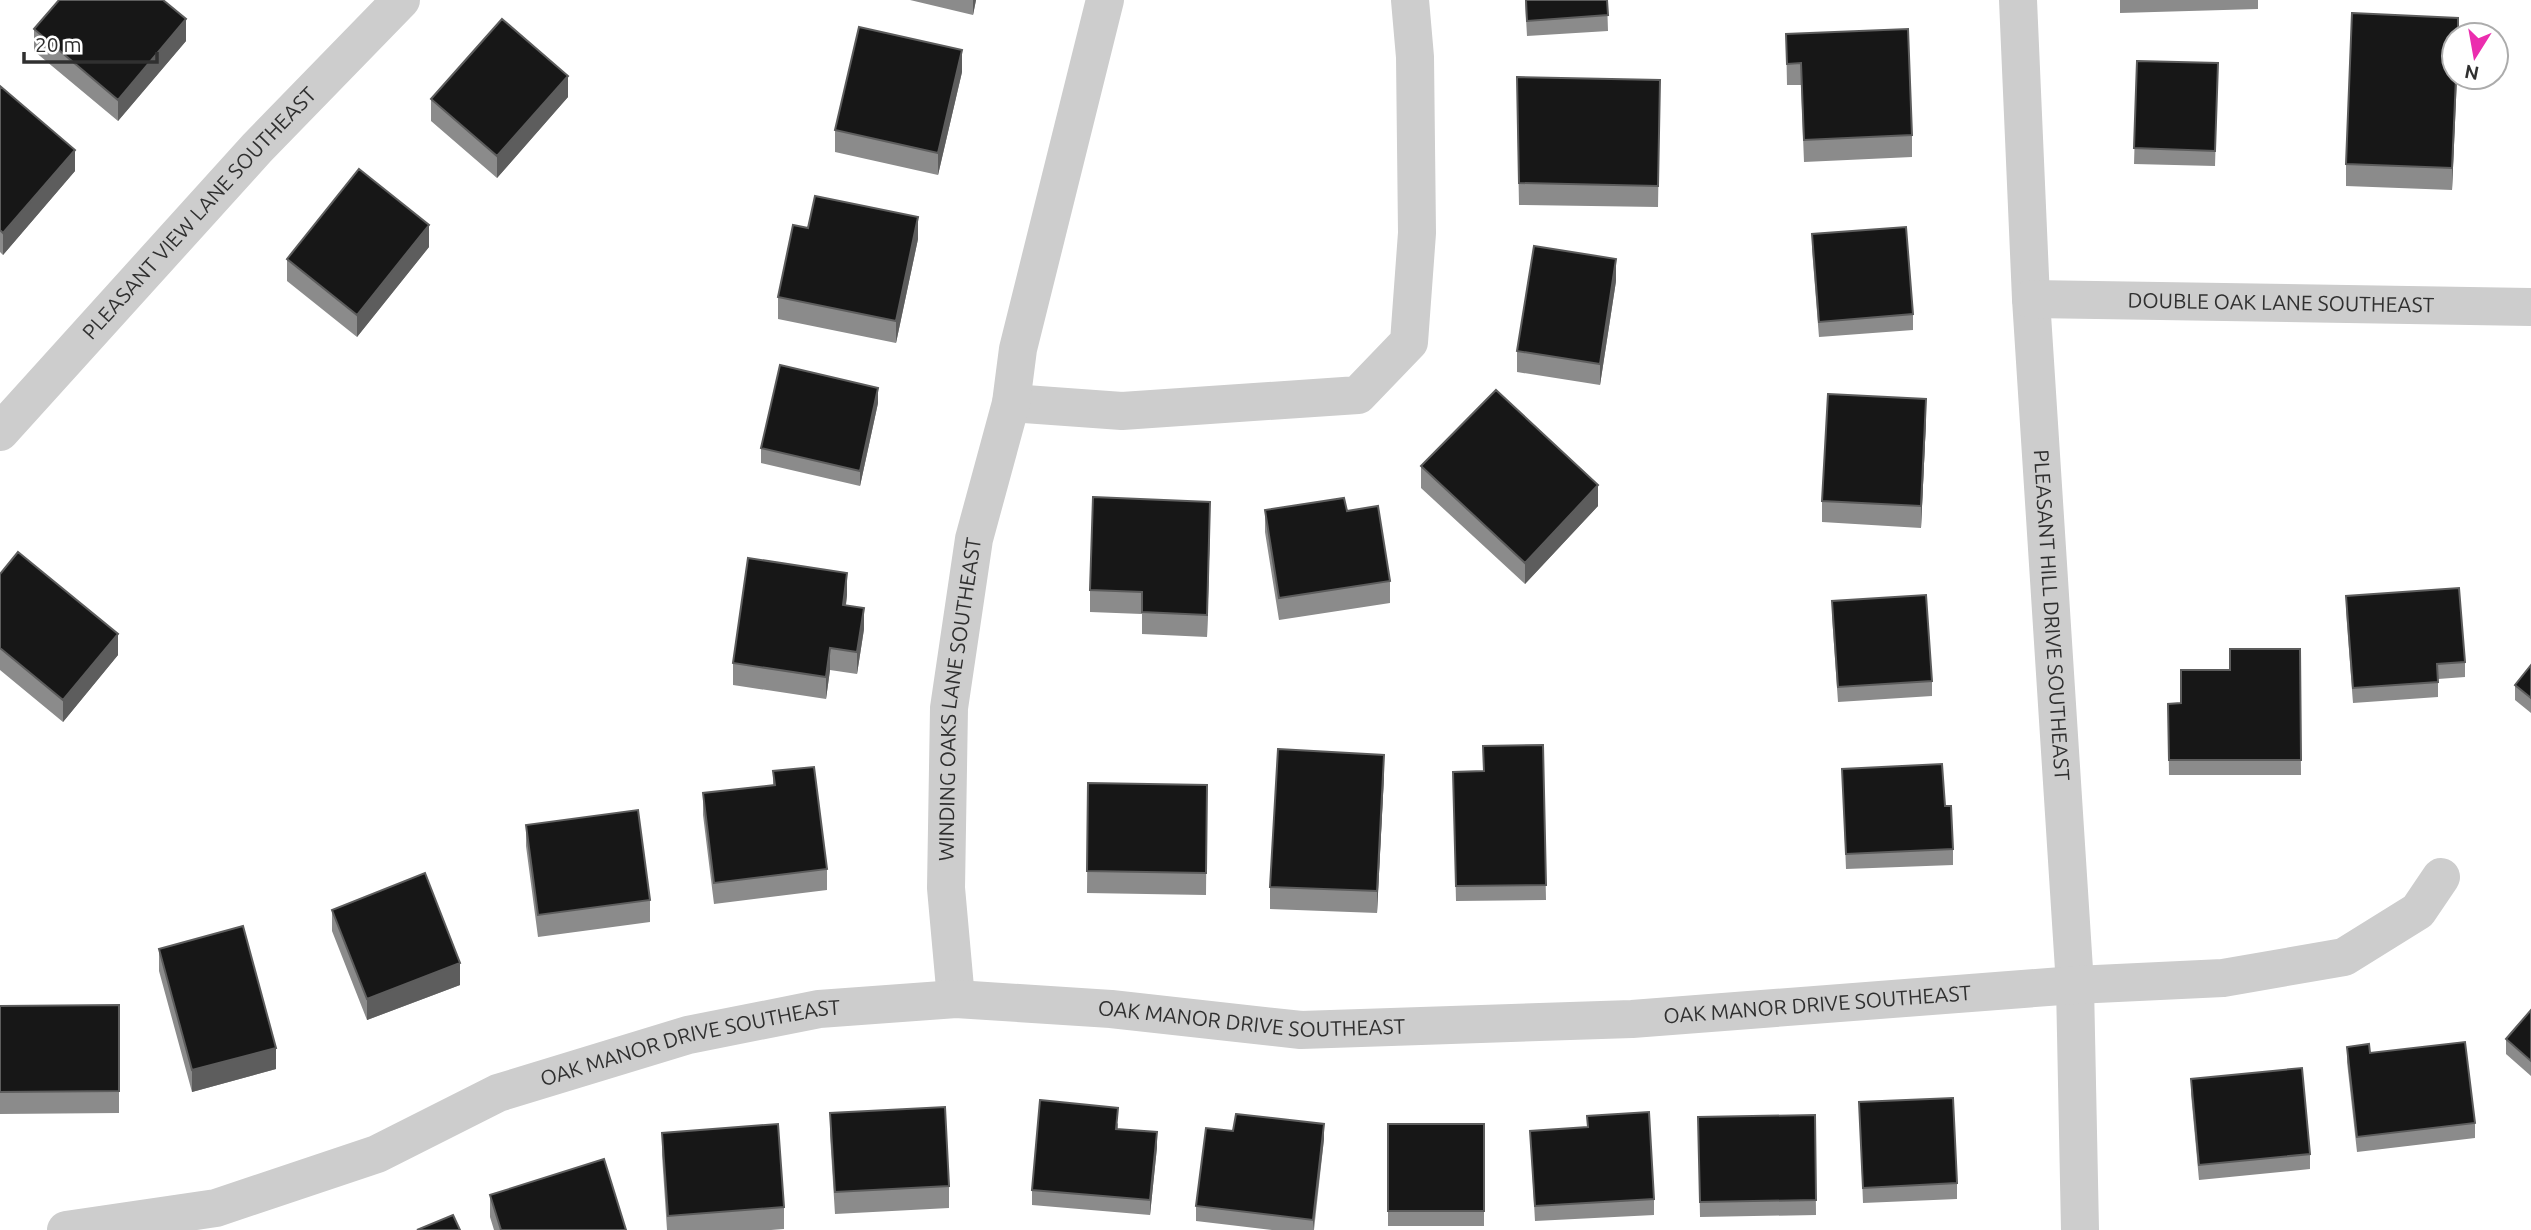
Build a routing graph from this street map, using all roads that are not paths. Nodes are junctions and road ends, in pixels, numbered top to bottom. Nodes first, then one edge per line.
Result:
1 (401, 0) edge
2 (1105, 0) edge
3 (1410, 0) edge
4 (2018, 0) edge
5 (2031, 299) junction
6 (2531, 307) edge
7 (1011, 403) junction
8 (0, 432) edge
9 (2441, 877) dead end
10 (2075, 985) junction
11 (956, 999) junction
12 (66, 1230) edge
13 (2080, 1230) edge

1 - 8 street, PLEASANT VIEW LANE SOUTHEAST
2 - 7 street, WINDING OAKS LANE SOUTHEAST
3 - 7 street
4 - 5 street, PLEASANT HILL DRIVE SOUTHEAST
5 - 6 street, DOUBLE OAK LANE SOUTHEAST
5 - 10 street, PLEASANT HILL DRIVE SOUTHEAST
7 - 11 street, WINDING OAKS LANE SOUTHEAST
9 - 10 street, OAK MANOR DRIVE SOUTHEAST
10 - 11 street, OAK MANOR DRIVE SOUTHEAST
10 - 13 street, PLEASANT HILL DRIVE SOUTHEAST
11 - 12 street, OAK MANOR DRIVE SOUTHEAST

